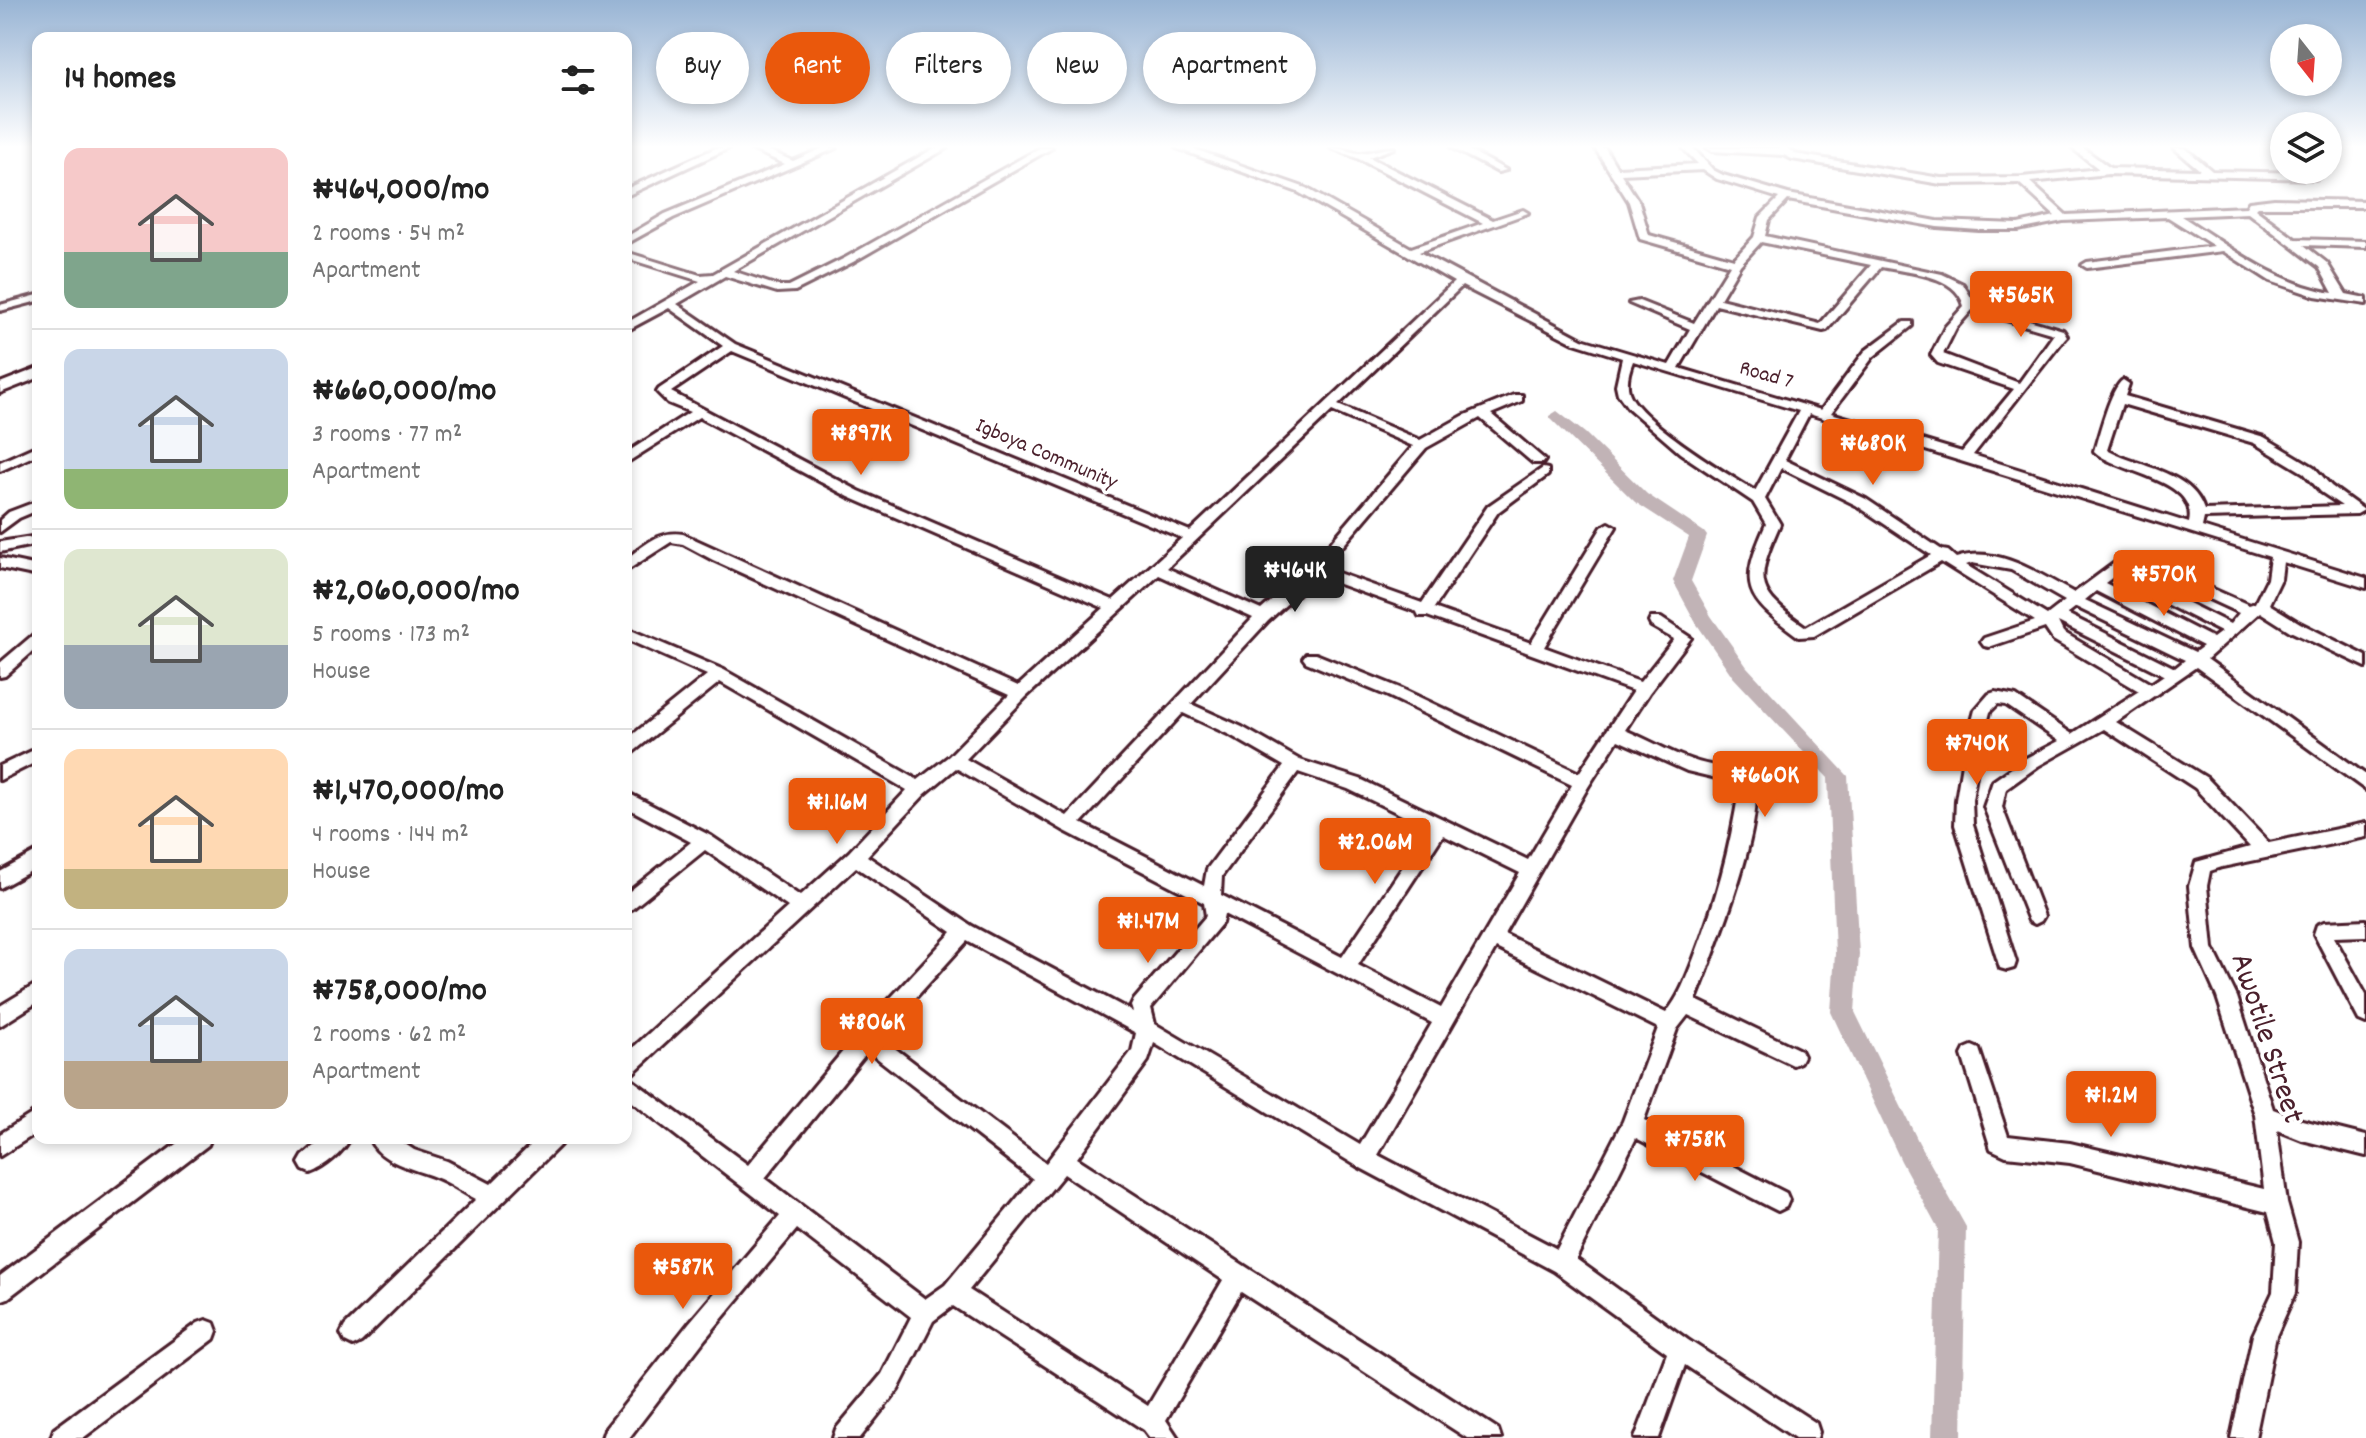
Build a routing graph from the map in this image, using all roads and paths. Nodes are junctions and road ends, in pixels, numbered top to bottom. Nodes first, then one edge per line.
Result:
1 (671, 215) edge
2 (824, 215) edge
3 (928, 215) edge
4 (1345, 215) edge
5 (1476, 215) edge
6 (1517, 215) edge
7 (1638, 215) edge
8 (1768, 215) edge
9 (1887, 215) edge
10 (2060, 215) edge
11 (2168, 215) edge
12 (2172, 215) edge
13 (2258, 215) edge
14 (2063, 218) junction
15 (1493, 224) junction
16 (632, 238) edge
17 (1759, 238) junction
18 (2297, 242) junction
19 (2366, 244) edge
20 (2225, 248) junction
21 (1409, 252) junction
22 (632, 257) edge
23 (1880, 262) junction
24 (1736, 263) junction
25 (2087, 265) dead end
26 (721, 274) junction
27 (1461, 281) junction
28 (2341, 296) junction
29 (32, 300) edge
30 (1713, 301) junction
31 (2366, 301) edge
32 (1635, 303) dead end
33 (671, 305) junction
34 (1970, 306) junction
35 (0, 308) edge
36 (1908, 324) dead end
37 (632, 325) edge
38 (1697, 328) junction
39 (731, 346) junction
40 (1628, 358) junction
41 (1672, 370) junction
42 (32, 375) edge
43 (0, 388) edge
44 (2022, 388) junction
45 (1518, 398) dead end
46 (1328, 405) junction
47 (1806, 409) junction
48 (699, 412) junction
49 (1482, 413) junction
50 (1824, 414) junction
51 (1421, 445) junction
52 (32, 452) edge
53 (632, 455) edge
54 (1965, 457) junction
55 (1780, 463) junction
56 (0, 467) edge
57 (1758, 499) junction
58 (32, 508) edge
59 (2197, 521) junction
60 (1609, 527) dead end
61 (0, 528) edge
62 (1192, 537) junction
63 (32, 541) edge
64 (0, 547) edge
65 (2277, 554) junction
66 (1948, 559) junction
67 (632, 562) edge
68 (0, 563) edge
69 (1157, 569) junction
70 (32, 570) edge
71 (1315, 570) junction
72 (2113, 571) junction
73 (2366, 583) edge
74 (2097, 585) junction
75 (2076, 601) junction
76 (1115, 607) junction
77 (2255, 609) junction
78 (1424, 612) junction
79 (1263, 617) junction
80 (2052, 618) junction
81 (1656, 622) dead end
82 (2232, 631) junction
83 (632, 636) edge
84 (1989, 642) dead end
85 (32, 644) edge
86 (2215, 645) junction
87 (1534, 651) junction
88 (1311, 658) dead end
89 (2196, 659) junction
90 (2366, 662) edge
91 (0, 672) edge
92 (719, 674) junction
93 (2176, 675) junction
94 (1643, 689) junction
95 (2149, 690) junction
96 (1020, 693) junction
97 (1182, 706) junction
98 (2104, 722) junction
99 (1615, 732) junction
100 (2072, 742) junction
101 (632, 744) edge
102 (32, 757) edge
103 (955, 760) junction
104 (1294, 764) junction
105 (0, 774) edge
106 (1582, 782) junction
107 (2366, 784) edge
108 (919, 789) junction
109 (632, 802) edge
110 (1069, 825) junction
111 (1438, 828) junction
112 (2366, 830) edge
113 (705, 841) junction
114 (2266, 852) junction
115 (855, 857) junction
116 (32, 862) edge
117 (1531, 870) junction
118 (0, 881) edge
119 (632, 899) edge
120 (1212, 899) junction
121 (801, 907) junction
122 (2035, 916) dead end
123 (2366, 928) edge
124 (965, 931) junction
125 (1492, 937) junction
126 (2007, 962) dead end
127 (1346, 967) junction
128 (32, 995) edge
129 (1685, 1004) junction
130 (2366, 1014) edge
131 (0, 1017) edge
132 (1444, 1019) junction
133 (1669, 1024) junction
134 (1147, 1029) junction
135 (866, 1038) junction
136 (1972, 1055) dead end
137 (1793, 1056) dead end
138 (632, 1062) edge
139 (632, 1089) edge
140 (2265, 1115) junction
141 (32, 1124) edge
142 (1632, 1125) junction
143 (193, 1144) edge
144 (333, 1144) edge
145 (388, 1144) edge
146 (547, 1144) edge
147 (0, 1146) edge
148 (2366, 1146) edge
149 (1364, 1159) junction
150 (310, 1163) dead end
151 (1055, 1168) junction
152 (752, 1177) junction
153 (493, 1197) junction
154 (1778, 1200) dead end
155 (2276, 1203) junction
156 (794, 1216) junction
157 (1562, 1263) junction
158 (1238, 1275) junction
159 (0, 1290) edge
160 (953, 1293) junction
161 (925, 1313) junction
162 (206, 1331) dead end
163 (353, 1334) dead end
164 (1680, 1348) junction
165 (1159, 1430) edge
166 (1807, 1432) dead end
167 (63, 1438) edge
168 (614, 1438) edge
169 (845, 1438) edge
170 (1489, 1438) edge
171 (1647, 1438) edge
172 (2243, 1438) edge

1 - 16 street
2 - 26 street
3 - 26 street
4 - 21 street, Road 7
5 - 15 street
6 - 15 street
7 - 24 street
8 - 17 street
9 - 14 street
10 - 14 street
11 - 14 street
12 - 20 street
13 - 18 street
15 - 21 street
17 - 23 street
17 - 24 street
18 - 19 street
18 - 28 street
20 - 25 street
20 - 28 street
21 - 27 street, Road 7
22 - 26 street
23 - 30 street
23 - 34 street
24 - 30 street
26 - 33 street
27 - 40 street, Road 7
27 - 46 street
28 - 31 street
29 - 35 street
30 - 38 street
32 - 38 street
33 - 37 street
33 - 39 street, Igboya Community
34 - 44 street
34 - 44 street
36 - 50 street
38 - 41 street
39 - 48 street
39 - 62 street, Igboya Community
40 - 41 street, Road 7
40 - 57 street
41 - 47 street, Road 7
42 - 43 main road
44 - 54 street
45 - 49 street
46 - 51 street
46 - 62 street
47 - 50 street, Road 7
47 - 55 street
48 - 53 street
48 - 76 street
49 - 51 street
49 - 78 street
50 - 54 street, Road 7
51 - 71 street
52 - 56 street
54 - 59 street, Road 7
55 - 57 street
55 - 66 street
57 - 66 street
58 - 61 street
59 - 59 street
59 - 65 street, Road 7
60 - 87 street
62 - 69 street
63 - 64 street
65 - 73 street, Road 7
65 - 77 street
66 - 75 street
66 - 80 street
67 - 96 street
68 - 70 street
69 - 76 street
69 - 79 street
71 - 78 street
71 - 79 street
72 - 74 street
72 - 77 street
72 - 82 street
74 - 75 street
74 - 86 street
75 - 80 street
75 - 89 street
76 - 96 street
77 - 82 street
77 - 90 street
78 - 87 street
79 - 97 street
80 - 84 street
80 - 93 street
80 - 95 street
81 - 94 street
82 - 86 street
83 - 92 street
85 - 91 street
86 - 89 street
87 - 94 street
88 - 106 street
89 - 93 street
89 - 107 street
92 - 101 street
92 - 108 street
93 - 95 street
94 - 99 street
95 - 98 street
96 - 103 street
97 - 104 street
97 - 110 street
98 - 100 street
98 - 114 street
99 - 106 street
99 - 129 street
100 - 122 street
100 - 126 street
102 - 105 street
103 - 108 street
103 - 110 street
104 - 111 street
104 - 120 street
106 - 117 street
108 - 115 street
109 - 113 street
110 - 120 street
111 - 117 street
111 - 127 street
112 - 114 street, Awotile Street
113 - 119 street
113 - 121 street
114 - 140 street, Awotile Street
115 - 121 street
115 - 124 street
116 - 118 street
117 - 125 street
120 - 127 street
120 - 134 street
121 - 138 street
123 - 130 street
124 - 134 street
124 - 135 street
125 - 132 street
125 - 133 street
127 - 132 street
128 - 131 street
129 - 133 street
129 - 137 street
132 - 149 street
133 - 142 street
134 - 149 street
134 - 151 street
135 - 151 street
135 - 152 street
136 - 155 street
139 - 152 street
140 - 148 street
140 - 155 street, Awotile Street
141 - 147 street
142 - 154 street
142 - 157 street
143 - 159 street
144 - 150 street
145 - 153 street
146 - 153 street
149 - 157 street
151 - 158 street
151 - 160 street
152 - 156 street
153 - 163 street
155 - 172 street, Awotile Street
156 - 161 street
156 - 168 street
157 - 164 street
158 - 165 street
158 - 170 street
160 - 161 street
160 - 165 street
161 - 169 street
162 - 167 street
164 - 166 street
164 - 171 street

